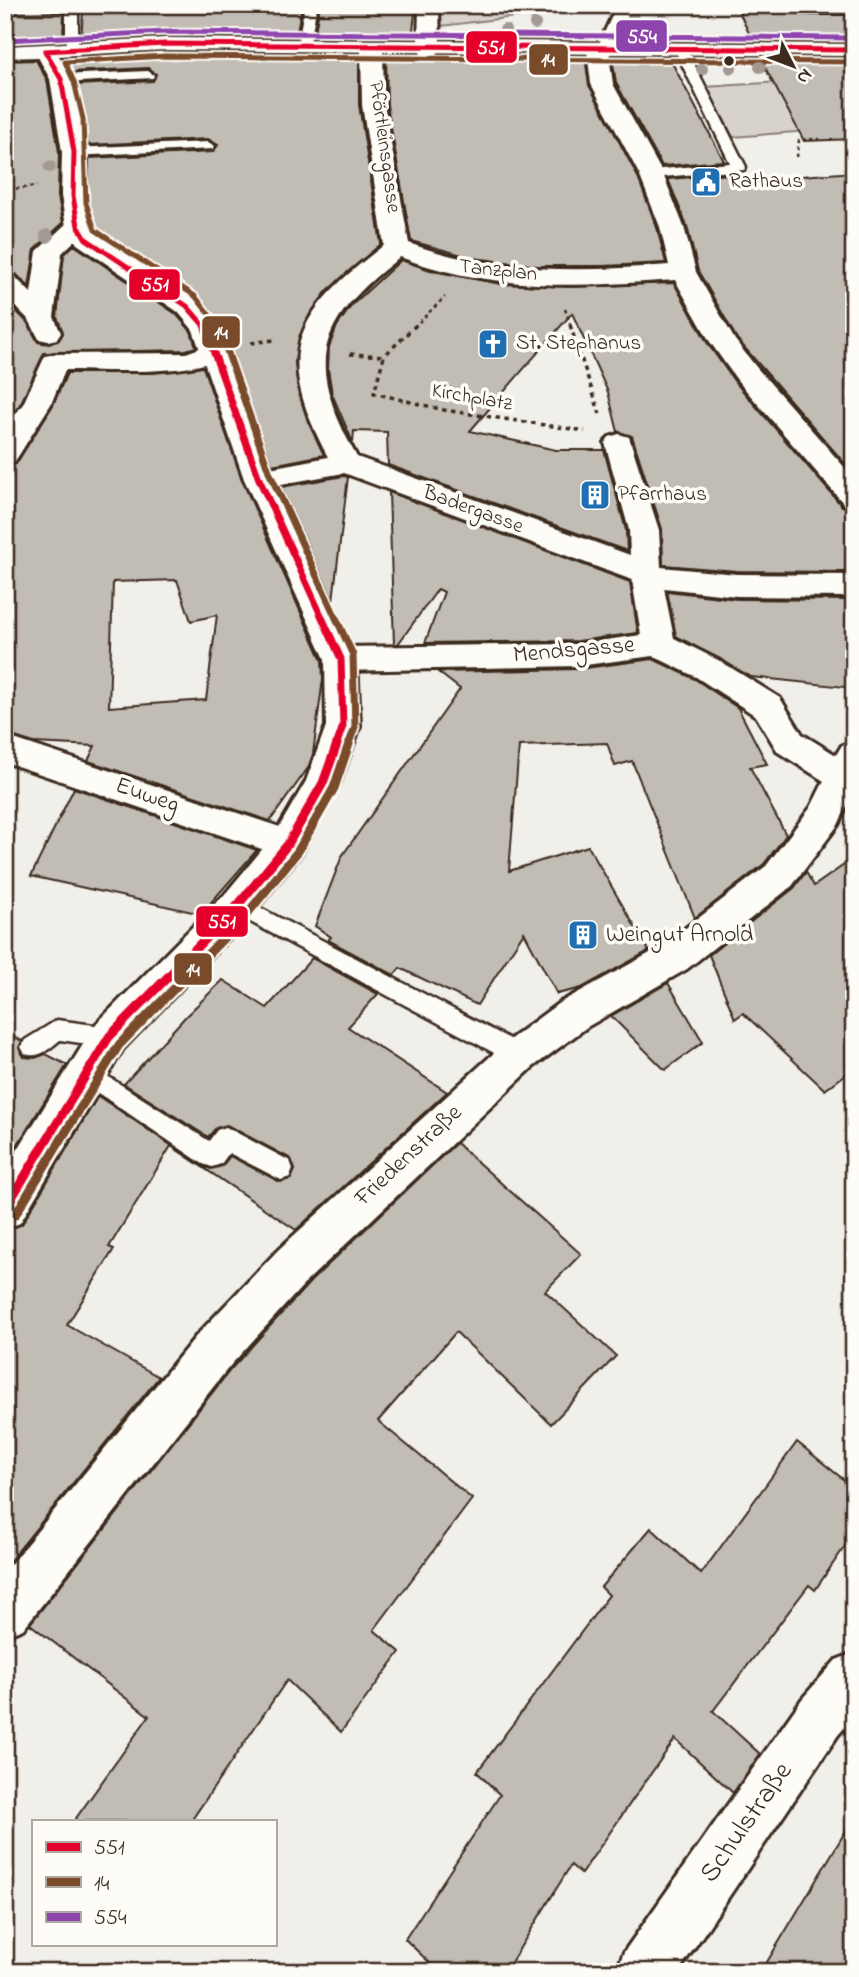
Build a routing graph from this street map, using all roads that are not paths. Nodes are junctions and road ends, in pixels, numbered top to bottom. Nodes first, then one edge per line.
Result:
1 (79, 5) edge
2 (311, 5) edge
3 (429, 5) edge
4 (626, 5) edge
5 (303, 47) junction
6 (372, 47) junction
7 (72, 48) junction
8 (680, 48) junction
9 (429, 49) junction
10 (603, 50) junction
11 (854, 50) edge
12 (45, 51) junction
13 (5, 52) edge
14 (148, 75) dead end
15 (61, 79) junction
16 (208, 146) dead end
17 (74, 152) junction
18 (651, 174) junction
19 (78, 226) junction
20 (397, 247) junction
21 (602, 278) junction
22 (6, 281) edge
23 (690, 283) junction
24 (668, 298) dead end
25 (613, 303) dead end
26 (41, 317) junction
27 (213, 349) junction
28 (55, 362) junction
29 (605, 432) road end
30 (5, 455) edge
31 (346, 464) junction
32 (259, 479) junction
33 (854, 497) edge
34 (646, 573) junction
35 (854, 586) edge
36 (659, 644) junction
37 (341, 659) junction
38 (5, 749) edge
39 (849, 766) edge
40 (288, 844) junction
41 (238, 905) junction
42 (109, 1037) junction
43 (33, 1047) dead end
44 (519, 1055) junction
45 (88, 1073) junction
46 (281, 1169) dead end
47 (5, 1209) edge
48 (5, 1611) edge
49 (854, 1678) edge
50 (644, 1972) edge

1 - 7 lane
2 - 5 lane
3 - 9 street
4 - 10 street
5 - 6 street
5 - 7 street
6 - 9 street
6 - 20 street, Pförtleinsgasse
7 - 12 street
8 - 10 street
8 - 11 street
8 - 18 lane
9 - 10 street
10 - 18 street
12 - 13 street
12 - 15 street
14 - 15 lane
15 - 17 street
16 - 17 lane
17 - 19 street
18 - 23 street
19 - 26 street
19 - 27 street
20 - 21 street, Tanzplan
20 - 31 street
21 - 23 street, Tanzplan
21 - 25 street
22 - 26 street
23 - 24 street
23 - 33 street
26 - 28 street
27 - 28 street
27 - 32 street
28 - 30 street
29 - 34 street
31 - 32 street
31 - 34 street, Badergasse
32 - 37 street
34 - 35 street, Badergasse
34 - 36 street
36 - 37 street, Mendsgasse
36 - 39 street, Mendsgasse
37 - 40 street
38 - 40 street, Euweg
39 - 44 street, Friedenstraße
40 - 41 street
41 - 42 street
41 - 44 lane
42 - 43 lane
42 - 45 street
44 - 48 street, Friedenstraße
45 - 46 lane
45 - 47 street
49 - 50 street, Schulstraße

